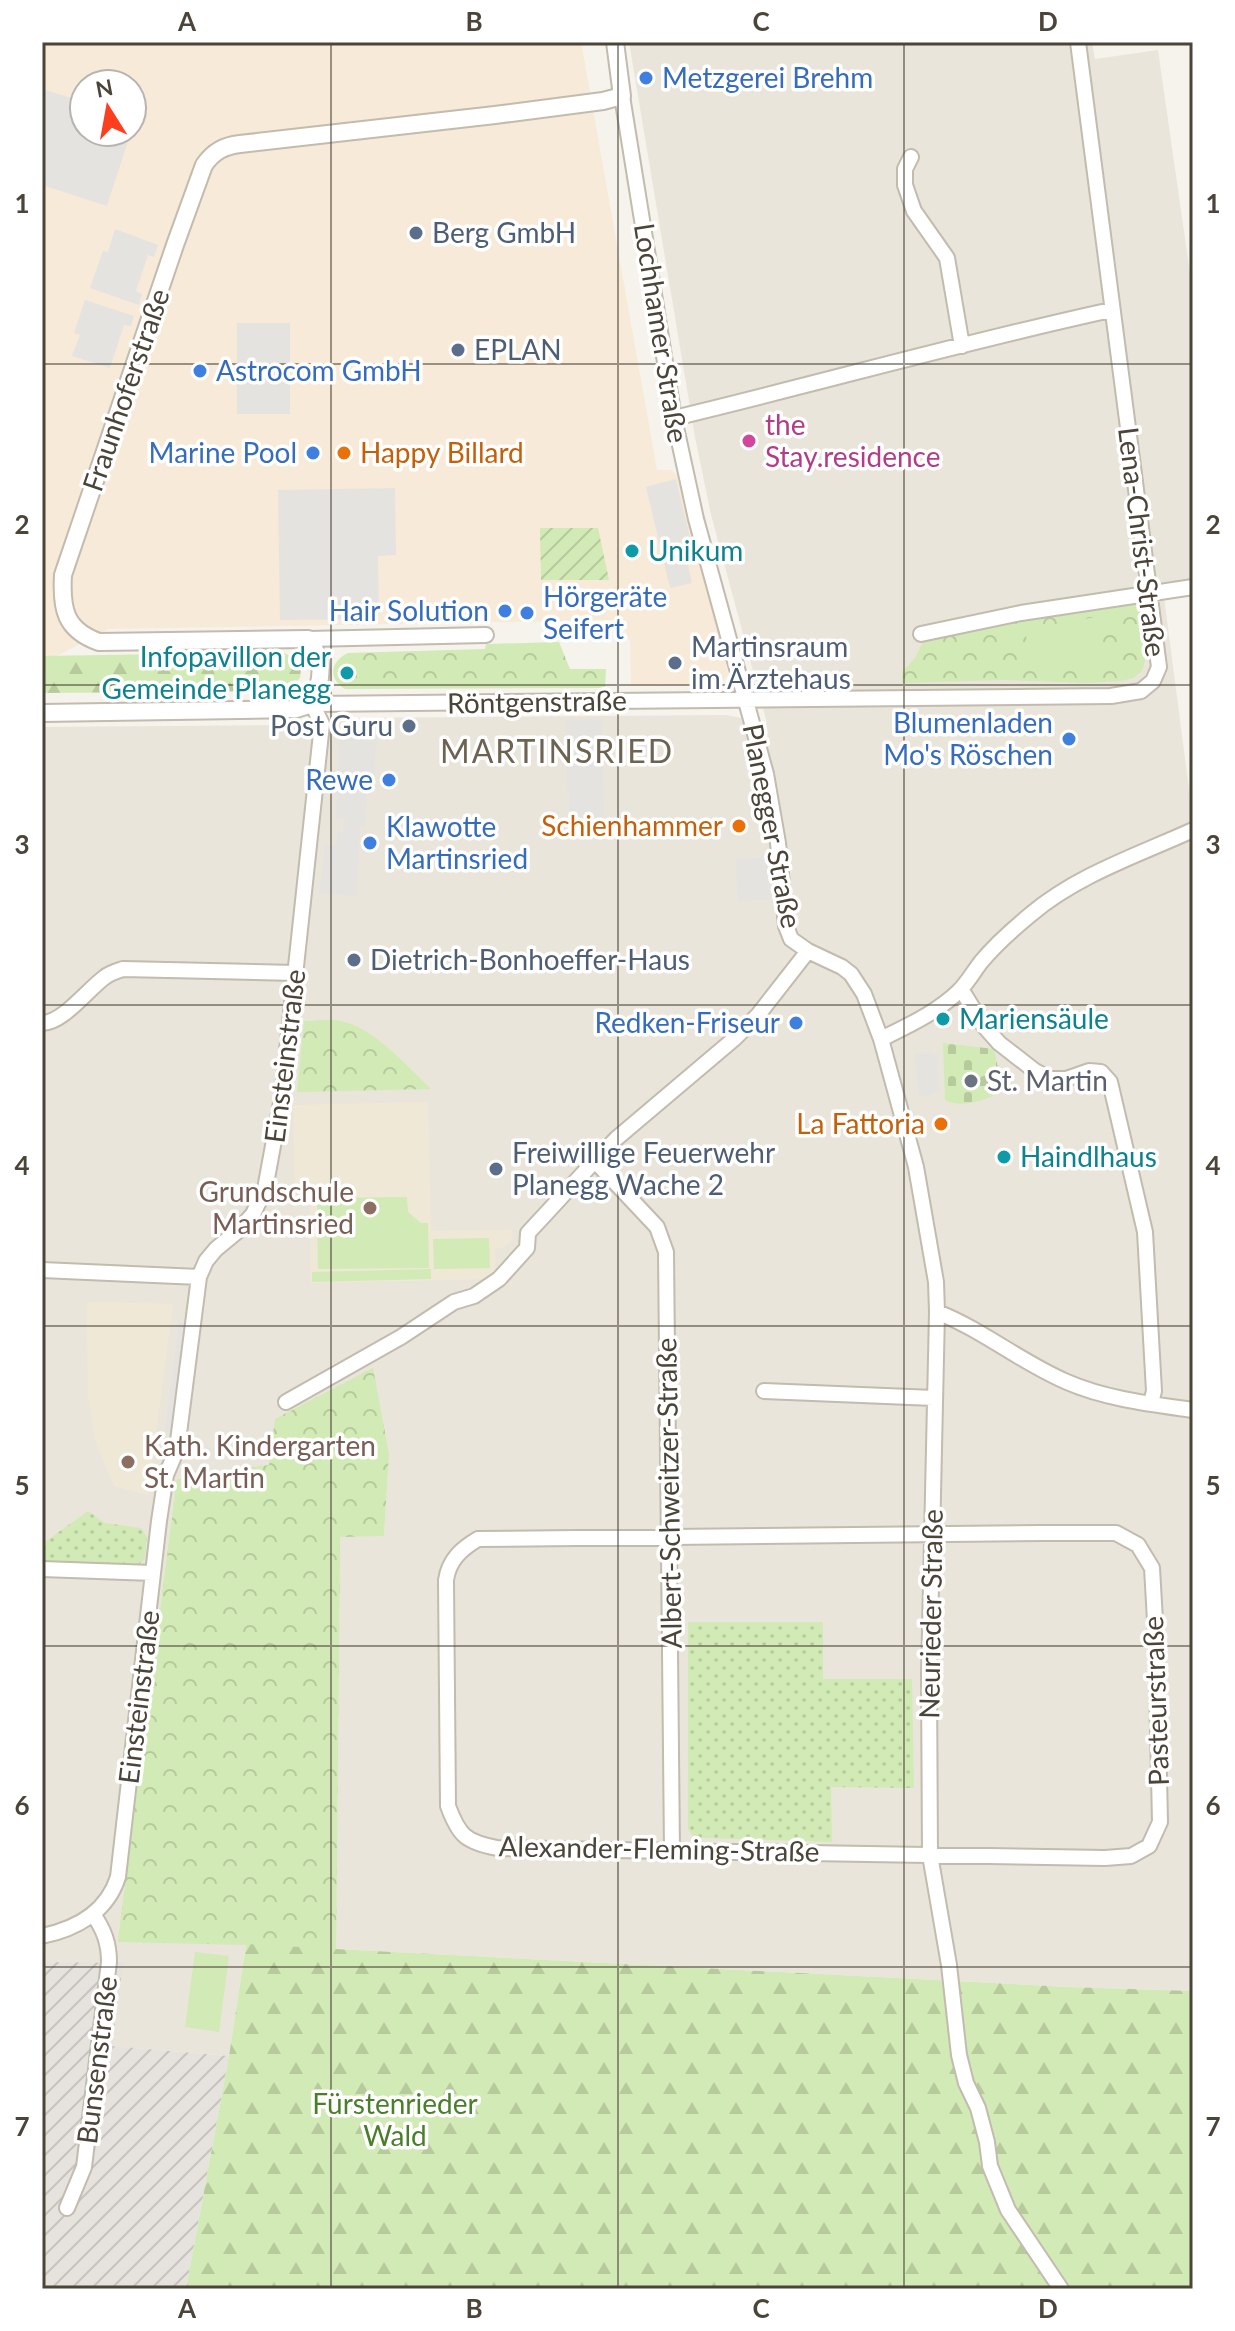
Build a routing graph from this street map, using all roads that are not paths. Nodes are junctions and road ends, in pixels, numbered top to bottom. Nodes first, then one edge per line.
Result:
1 (615, 42) edge
2 (1078, 42) edge
3 (622, 96) junction
4 (911, 157) dead end
5 (1111, 310) junction
6 (962, 346) junction
7 (674, 418) junction
8 (1193, 587) edge
9 (1150, 594) junction
10 (723, 620) joint
11 (921, 634) dead end
12 (486, 635) dead end
13 (308, 639) junction
14 (746, 700) junction
15 (312, 704) junction
16 (42, 713) edge
17 (1193, 830) edge
18 (808, 951) junction
19 (295, 973) junction
20 (961, 989) junction
21 (42, 1023) edge
22 (881, 1039) junction
23 (595, 1161) junction
24 (42, 1270) edge
25 (199, 1277) junction
26 (937, 1312) junction
27 (764, 1391) dead end
28 (934, 1398) junction
29 (286, 1402) dead end
30 (1151, 1403) junction
31 (1193, 1410) edge
32 (932, 1535) junction
33 (669, 1537) junction
34 (42, 1569) edge
35 (153, 1573) junction
36 (672, 1851) junction
37 (930, 1855) junction
38 (93, 1914) junction
39 (42, 1936) edge
40 (67, 2208) dead end
41 (1061, 2289) edge

1 - 3 street, Lochhamer Straße
2 - 5 street, Lena-Christ-Straße
3 - 7 street, Lochhamer Straße
3 - 13 street, Fraunhoferstraße
4 - 6 street
5 - 6 street
5 - 9 street, Lena-Christ-Straße
6 - 7 street
7 - 10 street, Lochhamer Straße
8 - 9 street
9 - 11 street
9 - 14 street, Lena-Christ-Straße
10 - 14 street, Planegger Straße
12 - 13 street, Fraunhoferstraße
13 - 15 street, Einsteinstraße
14 - 15 street, Röntgenstraße
14 - 18 street, Planegger Straße
15 - 16 street, Röntgenstraße
15 - 19 street, Einsteinstraße
17 - 20 street
18 - 22 street, Neurieder Straße
18 - 23 street, Planegger Straße
19 - 21 street
19 - 25 street, Einsteinstraße
20 - 22 street
20 - 30 street
22 - 26 street, Neurieder Straße
23 - 29 street, Planegger Straße
23 - 33 street, Albert-Schweitzer-Straße
24 - 25 street
25 - 35 street, Einsteinstraße
26 - 28 street, Neurieder Straße
26 - 30 street
27 - 28 street
28 - 32 street, Neurieder Straße
30 - 31 street
32 - 33 street, Pasteurstraße
32 - 37 street, Neurieder Straße
32 - 37 street, Pasteurstraße
33 - 36 street, Albert-Schweitzer-Straße
33 - 36 street, Alexander-Fleming-Straße
34 - 35 street
35 - 38 street, Einsteinstraße
36 - 37 street, Alexander-Fleming-Straße
37 - 41 street, Neurieder Straße
38 - 39 street, Einsteinstraße
38 - 40 street, Bunsenstraße

